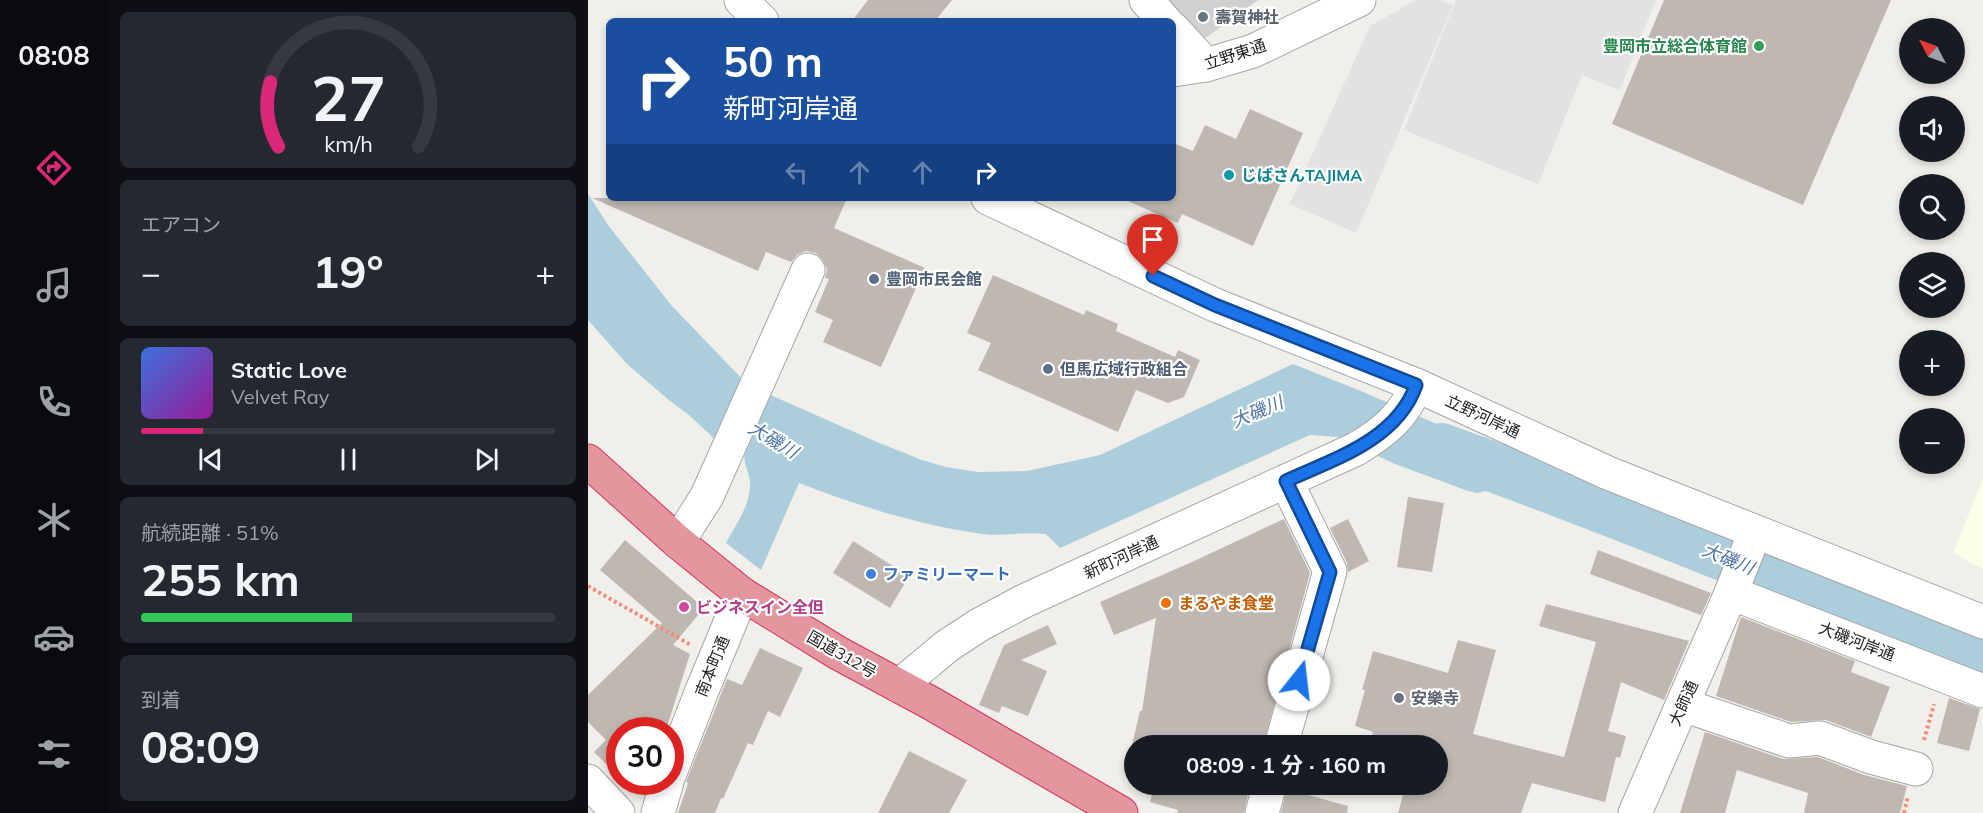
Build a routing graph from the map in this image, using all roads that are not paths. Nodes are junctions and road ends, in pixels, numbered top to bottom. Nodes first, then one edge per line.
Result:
1 (741, 0) edge
2 (1146, 0) edge
3 (1359, 0) edge
4 (759, 18) edge
5 (1162, 18) edge
6 (1176, 32) edge
7 (1206, 65) junction
8 (1176, 70) edge
9 (994, 201) edge
10 (808, 270) dead end
11 (1413, 393) junction
12 (588, 461) edge
13 (1286, 481) junction
14 (1752, 538) junction
15 (678, 542) junction
16 (1731, 593) junction
17 (742, 594) junction
18 (1983, 622) edge
19 (899, 686) junction
20 (1983, 691) edge
21 (1683, 705) junction
22 (1284, 735) edge
23 (684, 738) edge
24 (1916, 769) dead end
25 (588, 781) edge
26 (663, 795) edge
27 (1267, 795) edge
28 (618, 813) edge
29 (658, 813) edge
30 (1121, 813) edge
31 (1262, 813) edge
32 (1635, 813) edge

1 - 4 street
2 - 5 street
3 - 7 street, 立野東通
6 - 7 street
7 - 8 street, 立野東通
9 - 11 street, 立野河岸通
10 - 15 street
11 - 13 street, 新町河岸通
11 - 14 street, 立野河岸通
12 - 15 highway, 国道312号
13 - 19 street, 新町河岸通
13 - 22 street
14 - 16 street, 大師通
14 - 18 street, 立野河岸通
15 - 17 highway, 国道312号
16 - 20 street, 大磯河岸通
16 - 21 street, 大師通
17 - 19 highway, 国道312号
17 - 23 street, 南本町通
19 - 30 highway, 国道312号
21 - 24 street
21 - 32 street, 大師通
25 - 28 street
26 - 29 street
27 - 31 street

